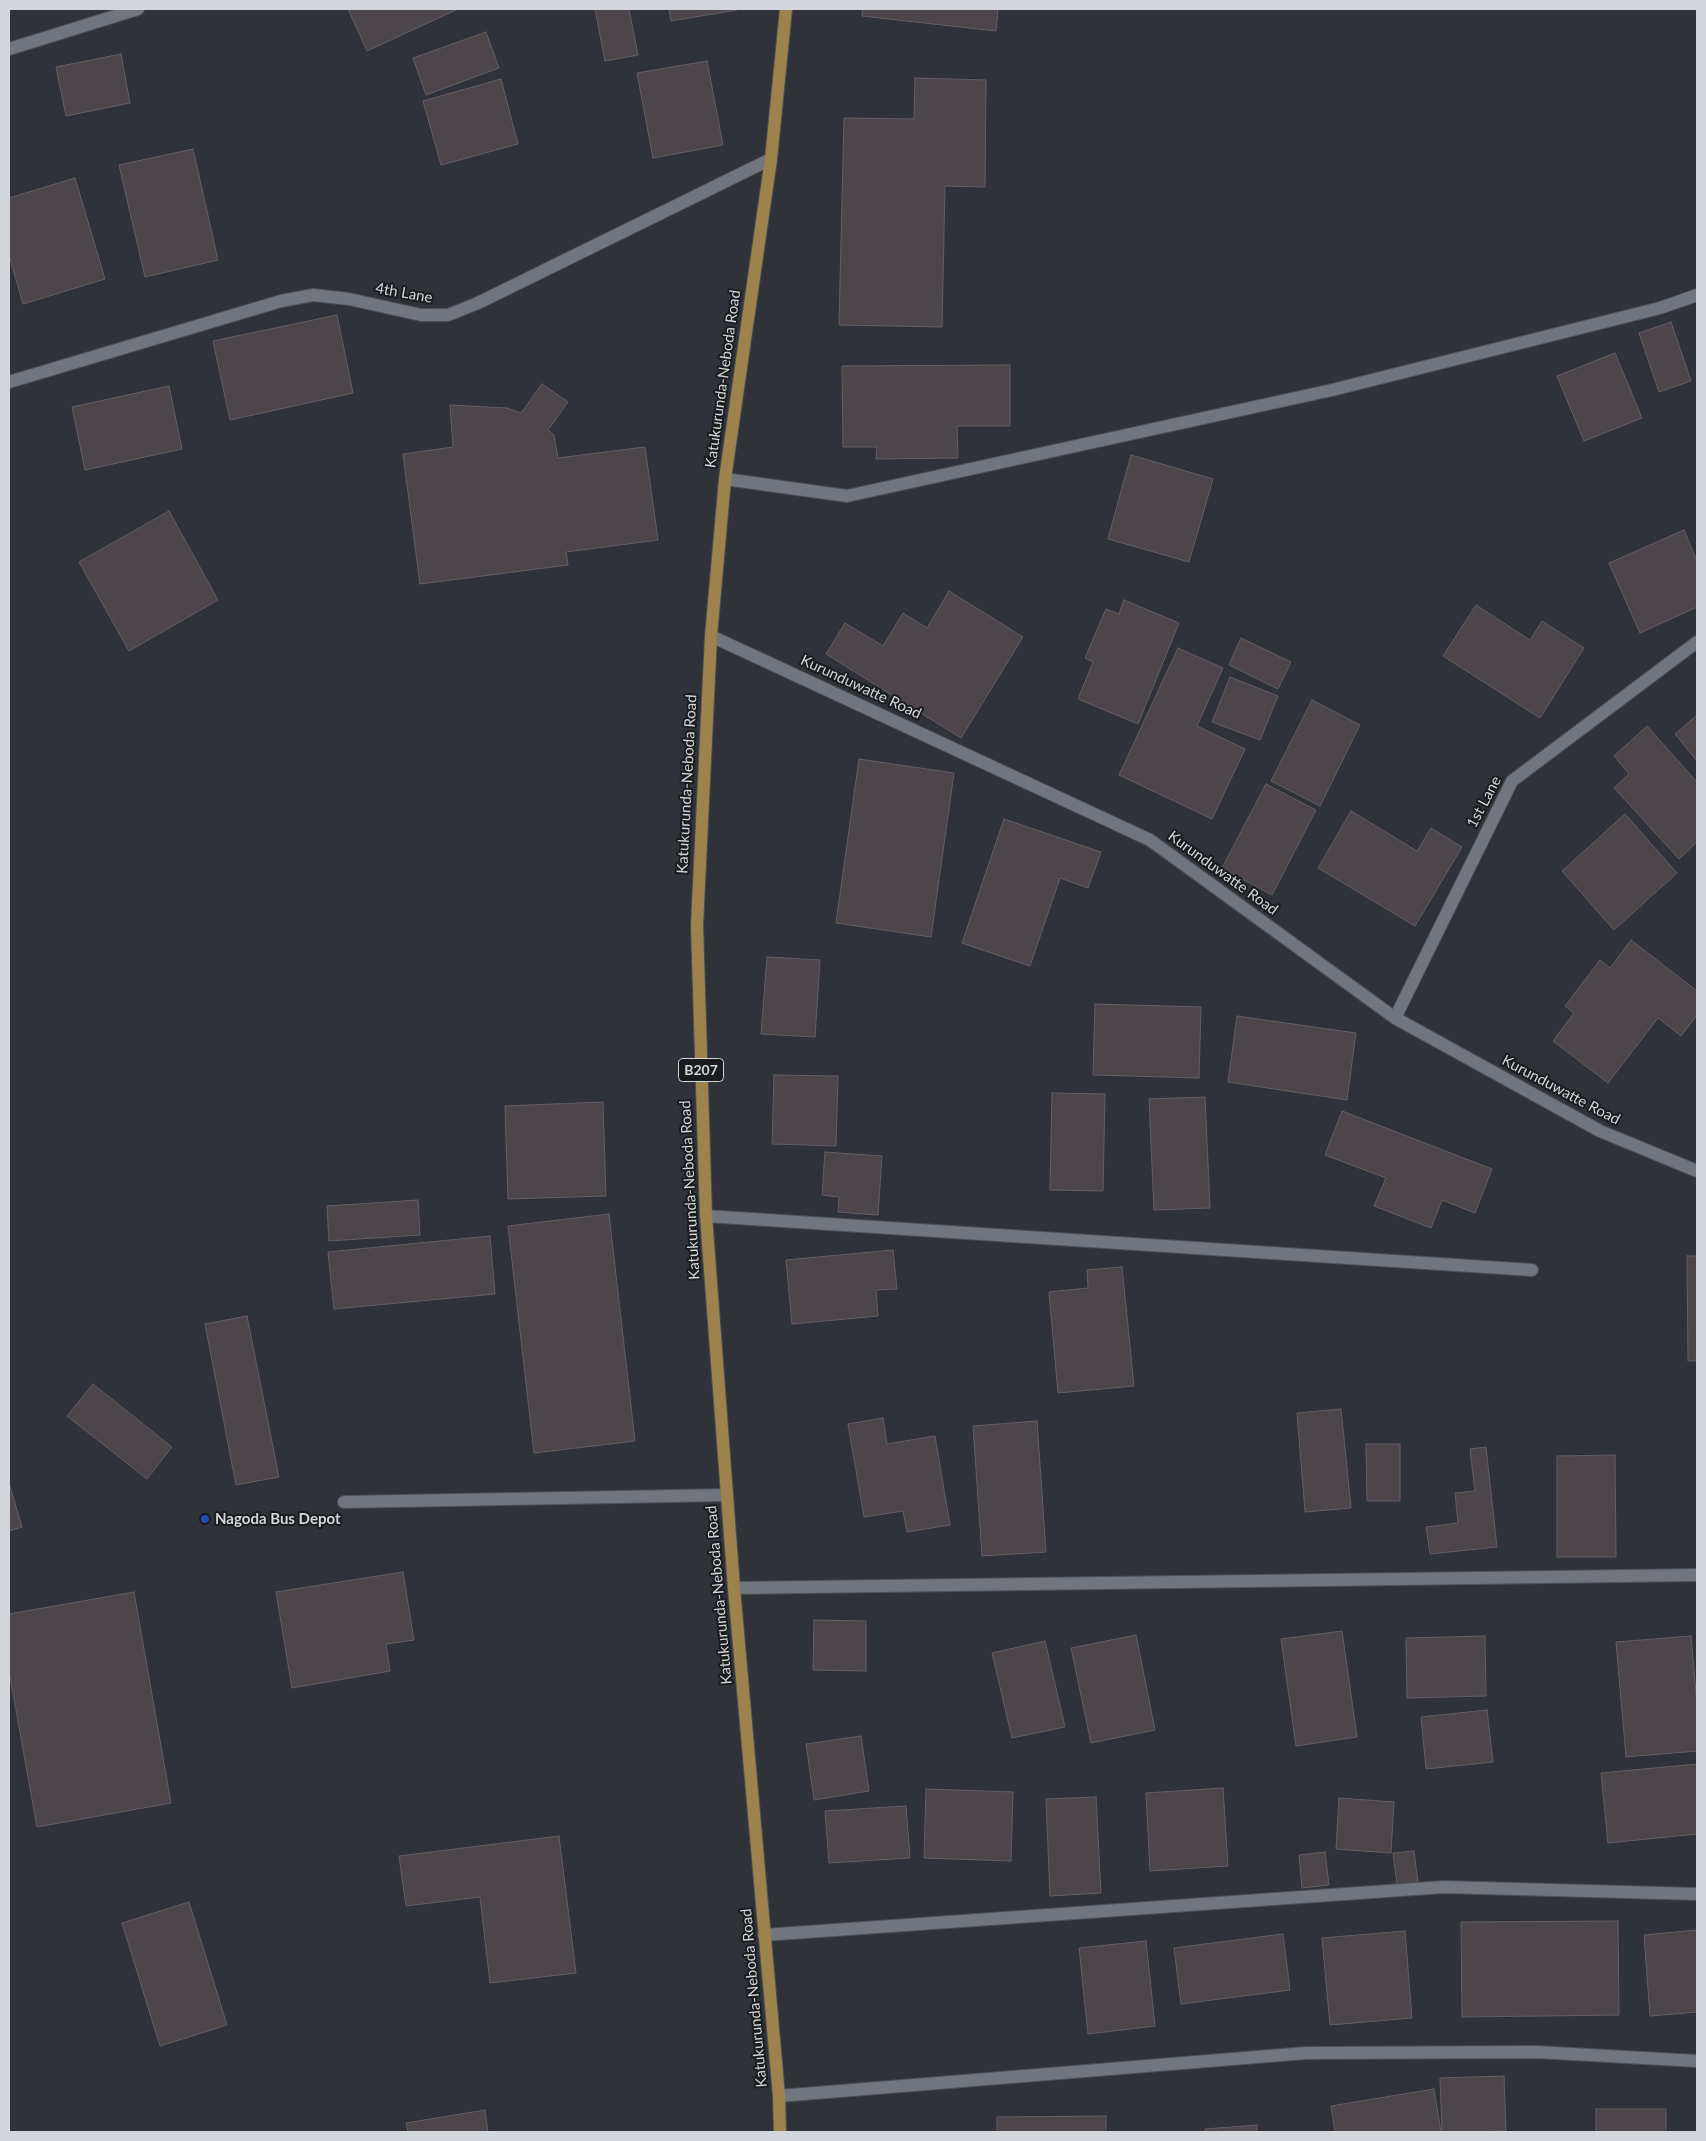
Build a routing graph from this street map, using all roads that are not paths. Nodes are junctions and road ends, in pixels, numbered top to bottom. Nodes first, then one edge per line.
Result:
1 (138, 9) edge
2 (786, 9) edge
3 (9, 49) edge
4 (771, 158) junction
5 (1697, 295) edge
6 (9, 382) edge
7 (725, 479) junction
8 (710, 636) junction
9 (1697, 642) edge
10 (1395, 1018) junction
11 (1697, 1170) edge
12 (706, 1216) junction
13 (1532, 1270) dead end
14 (727, 1496) junction
15 (344, 1502) dead end
16 (1697, 1575) edge
17 (734, 1588) junction
18 (1697, 1894) edge
19 (764, 1935) junction
20 (1697, 2061) edge
21 (779, 2096) junction
22 (780, 2132) edge

1 - 3 street
2 - 4 main road, Katukurunda-Neboda Road / B207
4 - 6 street, 4th Lane
4 - 7 main road, Katukurunda-Neboda Road / B207
5 - 7 street
7 - 8 main road, Katukurunda-Neboda Road / B207
8 - 10 street, Kurunduwatte Road
8 - 12 main road, Katukurunda-Neboda Road / B207
9 - 10 street, 1st Lane
10 - 11 street, Kurunduwatte Road
12 - 13 street
12 - 14 main road, Katukurunda-Neboda Road / B207
14 - 15 street
14 - 17 main road, Katukurunda-Neboda Road / B207
16 - 17 street
17 - 19 main road, Katukurunda-Neboda Road / B207
18 - 19 street
19 - 21 main road, Katukurunda-Neboda Road / B207
20 - 21 street
21 - 22 main road, Katukurunda-Neboda Road / B207

